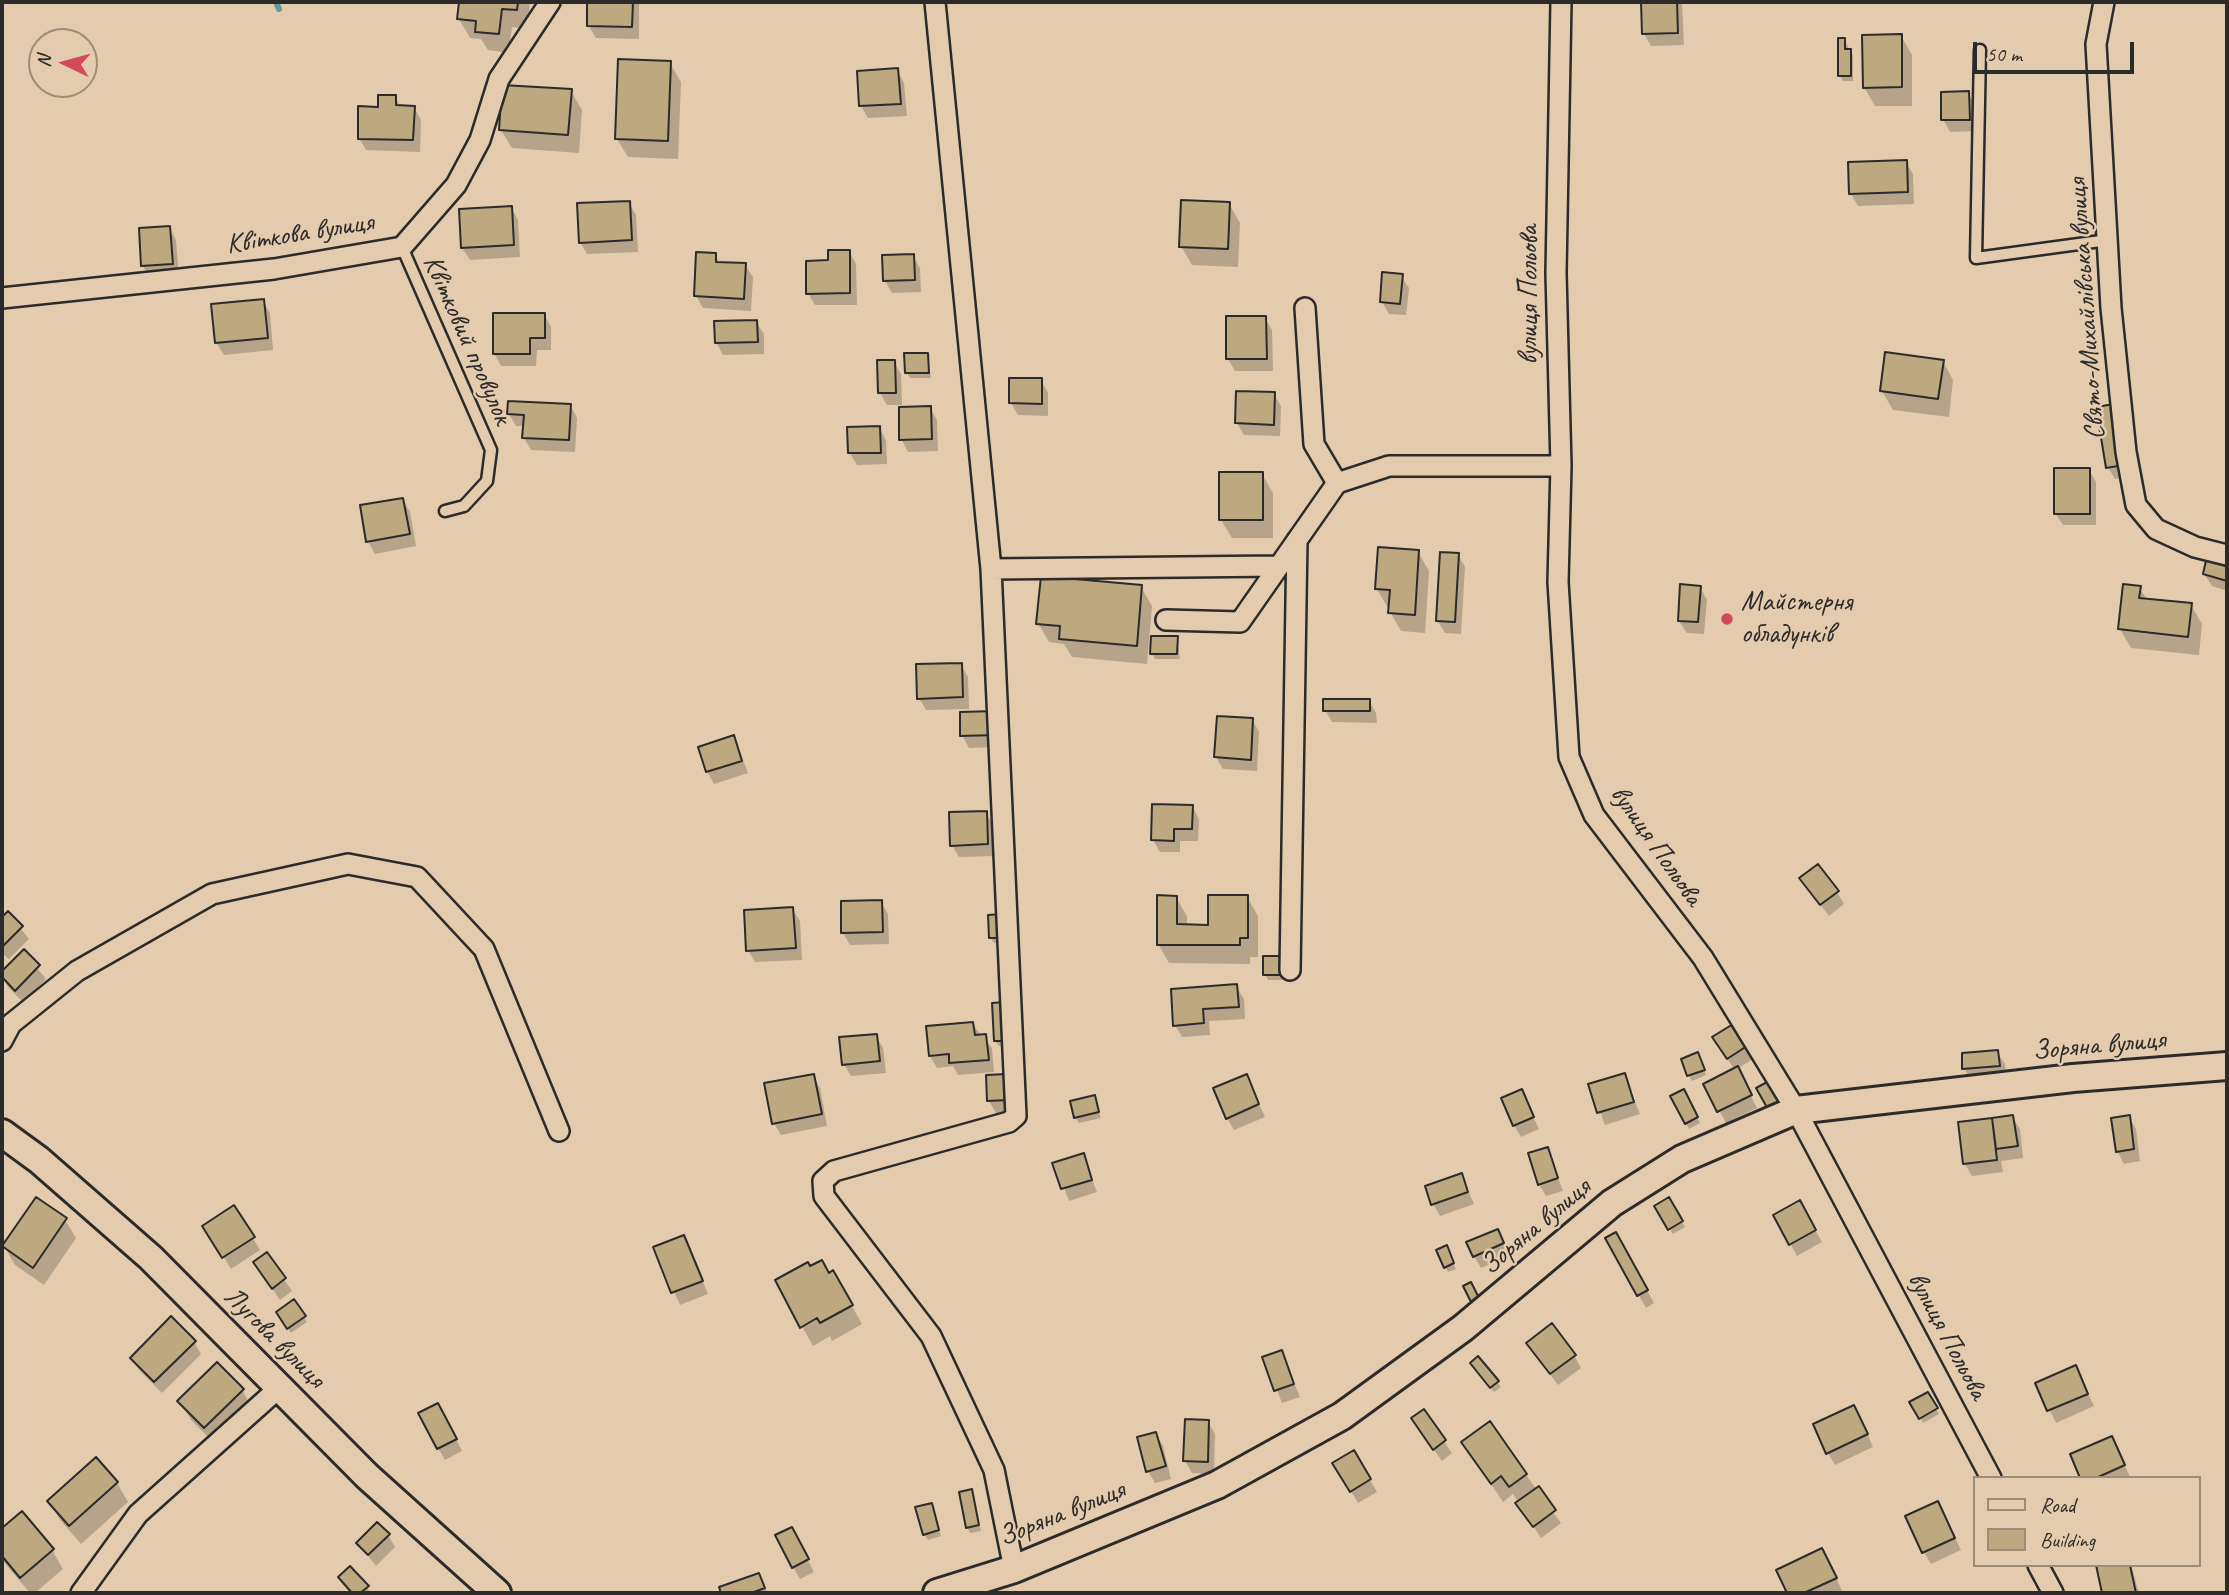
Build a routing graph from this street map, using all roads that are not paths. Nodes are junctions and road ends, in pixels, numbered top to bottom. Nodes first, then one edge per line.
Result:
1 (550, 2) edge
2 (1562, 2) edge
3 (2104, 2) edge
4 (935, 10) edge
5 (1980, 50) dead end
6 (2108, 240) junction
7 (402, 247) junction
8 (2, 298) edge
9 (1305, 308) dead end
10 (1561, 466) junction
11 (1337, 483) junction
12 (445, 511) dead end
13 (1297, 540) junction
14 (2227, 555) edge
15 (1279, 566) junction
16 (991, 569) junction
17 (1166, 620) dead end
18 (1290, 970) dead end
19 (2, 1041) edge
20 (2227, 1066) edge
21 (1796, 1110) junction
22 (559, 1131) dead end
23 (2, 1133) edge
24 (279, 1388) junction
25 (1990, 1476) edge
26 (2039, 1567) edge
27 (1014, 1569) junction
28 (81, 1593) edge
29 (497, 1593) edge
30 (936, 1593) edge
31 (2053, 1593) edge

1 - 7 street, Квіткова вулиця
2 - 10 street, вулиця Польова
3 - 6 street, Свято-Михайлівська вулиця
4 - 16 street
5 - 6 lane
6 - 14 street, Свято-Михайлівська вулиця
7 - 8 street, Квіткова вулиця
7 - 12 lane, Квітковий провулок
9 - 11 street
10 - 11 street
10 - 21 street, вулиця Польова
11 - 13 street
13 - 15 street
13 - 18 street
15 - 16 street
15 - 17 street
16 - 27 street
19 - 22 street
20 - 21 street, Зоряна вулиця
21 - 25 street, вулиця Польова
21 - 27 street, Зоряна вулиця
23 - 24 street, Лугова вулиця
24 - 28 street
24 - 29 street, Лугова вулиця
26 - 31 street
27 - 30 street, Зоряна вулиця

